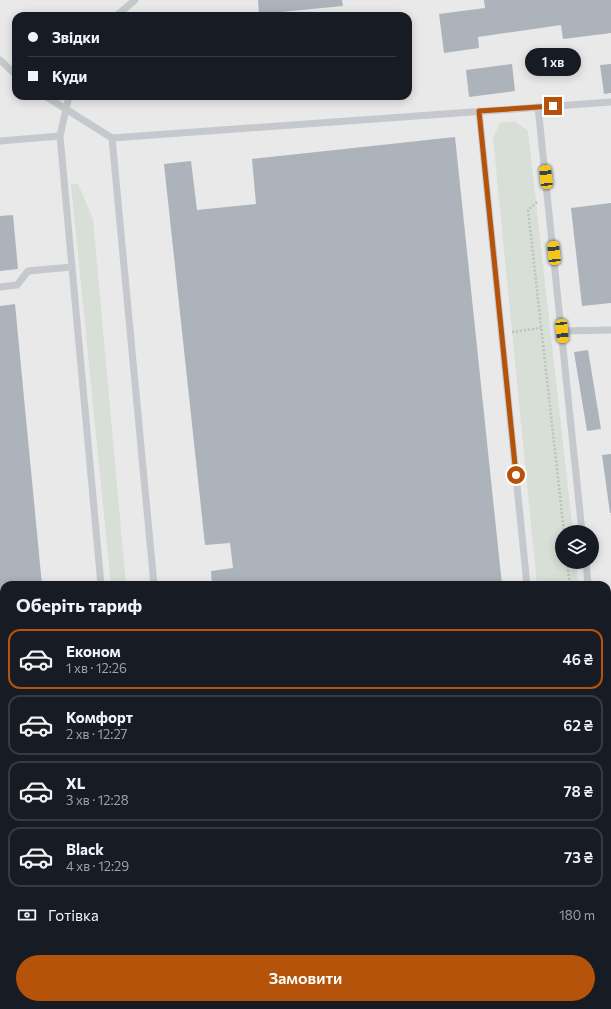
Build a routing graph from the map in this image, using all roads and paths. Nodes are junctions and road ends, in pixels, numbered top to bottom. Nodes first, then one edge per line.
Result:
1 (135, 0) edge
2 (121, 12) edge
3 (0, 60) edge
4 (12, 71) edge
5 (51, 100) edge
6 (68, 100) edge
7 (611, 102) edge
8 (538, 107) junction
9 (66, 109) junction
10 (479, 111) junction
11 (60, 136) junction
12 (112, 138) junction
13 (0, 141) edge
14 (547, 191) junction
15 (72, 267) junction
16 (0, 287) edge
17 (541, 328) junction
18 (611, 330) edge
19 (562, 331) junction
20 (502, 334) junction
21 (563, 525) edge
22 (581, 525) edge
23 (568, 569) edge
24 (587, 569) edge
25 (101, 581) edge
26 (154, 581) edge
27 (528, 581) edge
28 (569, 581) edge
29 (588, 581) edge

1 - 2 lane
3 - 4 lane
5 - 9 lane
6 - 9 lane
7 - 8 lane
8 - 10 lane
8 - 14 lane
9 - 11 lane
9 - 12 lane
10 - 12 lane
10 - 20 lane
11 - 13 lane
11 - 15 lane
12 - 26 lane
14 - 17 path
14 - 19 lane
15 - 16 lane
15 - 25 lane
17 - 20 path
17 - 21 path
18 - 19 lane
19 - 22 lane
20 - 27 lane
23 - 28 path
24 - 29 lane

